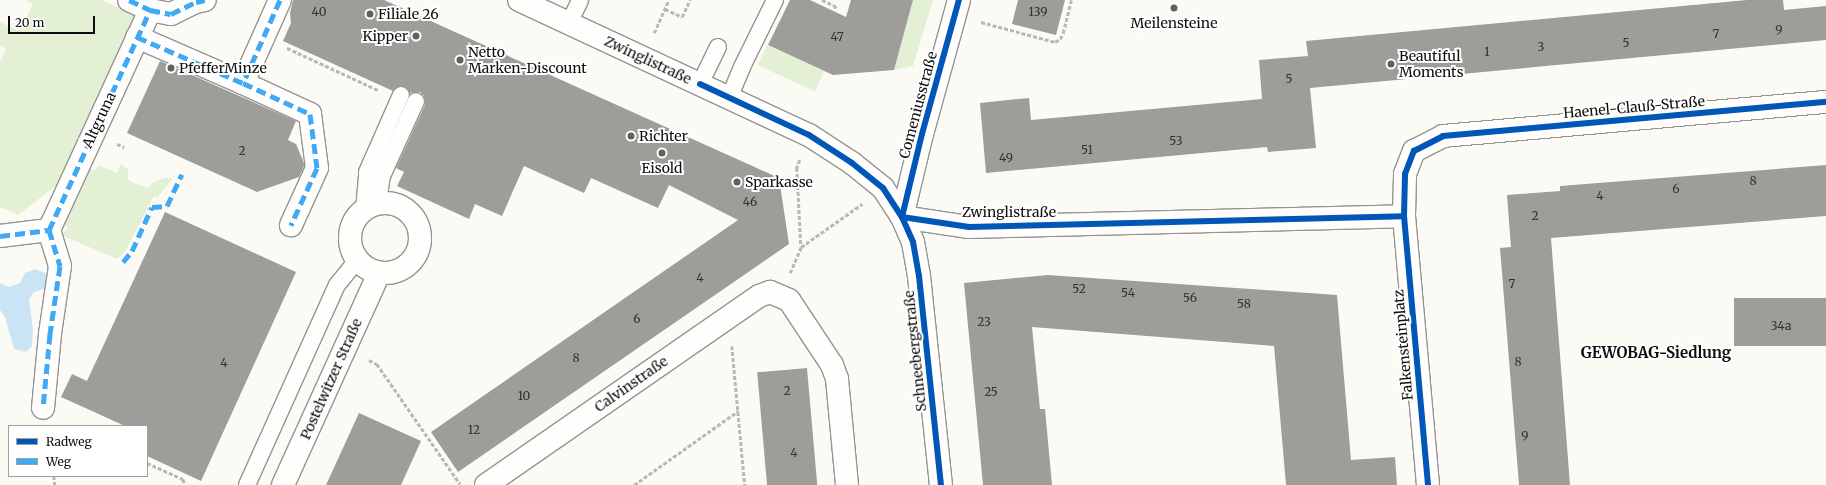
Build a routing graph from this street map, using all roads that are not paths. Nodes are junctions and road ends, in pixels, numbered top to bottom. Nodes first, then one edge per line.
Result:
1 (129, 0) edge
2 (205, 0) edge
3 (280, 0) edge
4 (519, 0) edge
5 (580, 0) edge
6 (775, 0) edge
7 (959, 0) edge
8 (150, 10) junction
9 (569, 23) junction
10 (137, 38) junction
11 (718, 47) dead end
12 (243, 83) junction
13 (700, 84) junction
14 (408, 98) dead end
15 (729, 98) junction
16 (1826, 102) edge
17 (1443, 136) joint
18 (371, 207) junction
19 (1404, 216) junction
20 (902, 217) junction
21 (291, 225) dead end
22 (49, 230) junction
23 (0, 236) edge
24 (357, 260) junction
25 (379, 273) junction
26 (43, 408) dead end
27 (1427, 478) edge
28 (247, 485) edge
29 (283, 485) edge
30 (486, 485) edge
31 (847, 485) edge
32 (941, 485) edge

1 - 8 street
2 - 8 street
3 - 12 street
4 - 9 street, Zwinglistraße
5 - 9 lane
6 - 15 lane
7 - 20 street, Comeniusstraße
8 - 10 street, Altgruna
9 - 13 street, Zwinglistraße
10 - 12 street
10 - 22 street, Altgruna
11 - 13 lane
12 - 21 street
13 - 15 street, Zwinglistraße
14 - 18 lane
15 - 20 street, Zwinglistraße
16 - 17 street, Haenel-Clauß-Straße
17 - 19 street, Falkensteinplatz
18 - 24 street
18 - 25 street
19 - 20 street, Zwinglistraße
19 - 27 street, Falkensteinplatz
20 - 32 street, Schneebergstraße
22 - 23 street
22 - 26 street
24 - 25 street
24 - 28 lane
25 - 29 street, Postelwitzer Straße
30 - 31 street, Calvinstraße

